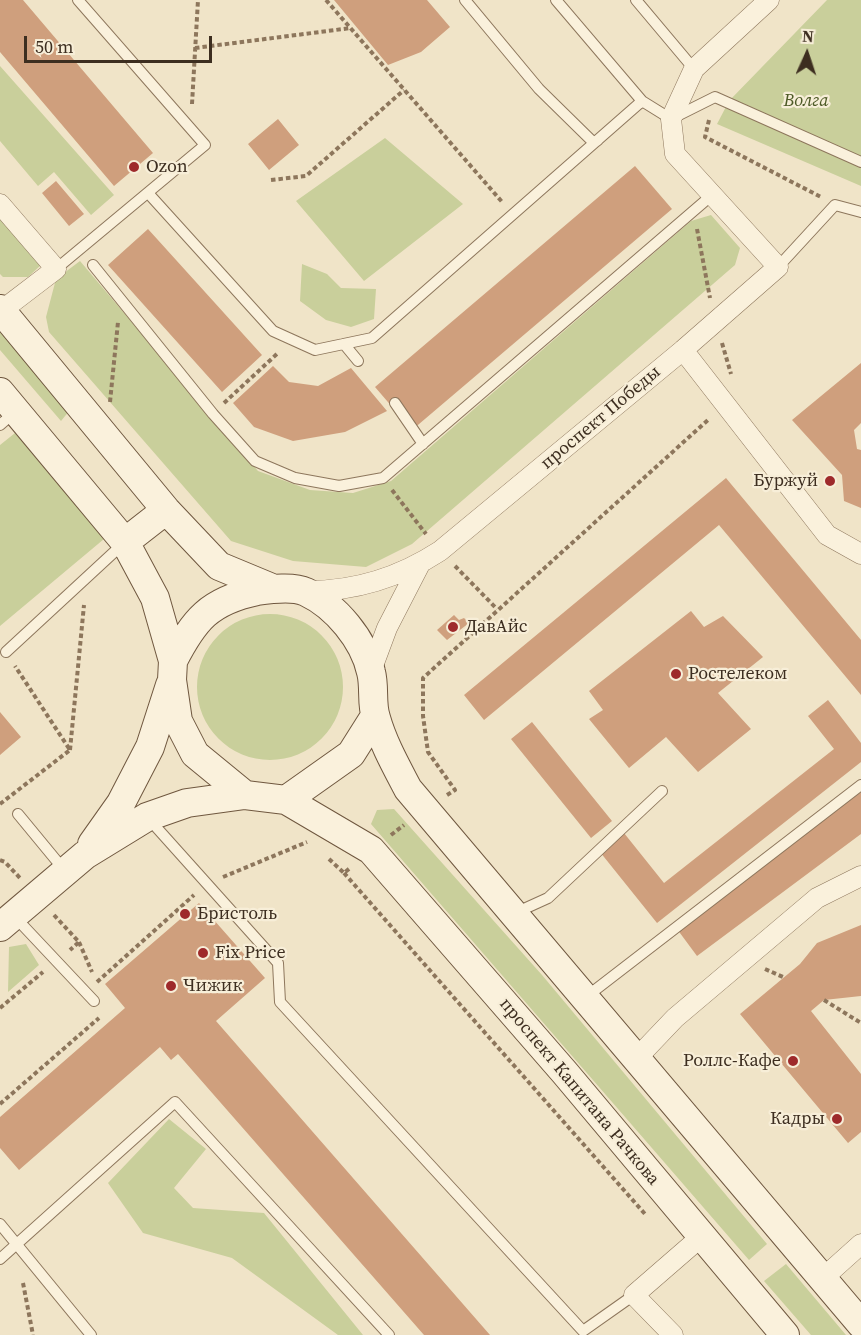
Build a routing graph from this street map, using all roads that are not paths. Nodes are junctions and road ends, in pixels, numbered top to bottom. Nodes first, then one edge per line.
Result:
1 (78, 0) edge
2 (465, 0) edge
3 (556, 0) edge
4 (636, 0) edge
5 (769, 0) edge
6 (694, 69) junction
7 (642, 101) junction
8 (671, 119) junction
9 (594, 143) junction
10 (861, 162) edge
11 (148, 192) junction
12 (712, 195) junction
13 (0, 204) edge
14 (861, 212) edge
15 (93, 265) dead end
16 (778, 267) junction
17 (56, 269) junction
18 (1, 310) edge
19 (344, 344) junction
20 (682, 350) junction
21 (358, 361) dead end
22 (394, 403) dead end
23 (5, 409) edge
24 (423, 444) junction
25 (166, 510) junction
26 (125, 542) junction
27 (861, 554) edge
28 (420, 564) junction
29 (272, 588) junction
30 (305, 591) junction
31 (6, 652) road end
32 (172, 670) junction
33 (371, 671) junction
34 (375, 716) junction
35 (861, 785) edge
36 (662, 791) dead end
37 (245, 795) junction
38 (286, 800) junction
39 (18, 814) dead end
40 (147, 817) junction
41 (75, 863) junction
42 (861, 876) edge
43 (512, 914) junction
44 (7, 921) edge
45 (584, 998) junction
46 (94, 1001) dead end
47 (636, 1059) junction
48 (0, 1224) edge
49 (702, 1236) junction
50 (16, 1244) junction
51 (861, 1244) edge
52 (0, 1259) edge
53 (822, 1279) junction
54 (634, 1295) junction
55 (861, 1324) edge
56 (581, 1333) edge
57 (91, 1335) edge
58 (389, 1335) edge
59 (673, 1335) edge
60 (785, 1335) edge

1 - 11 lane
2 - 9 lane
3 - 7 lane
4 - 6 lane
5 - 6 street
6 - 8 street
7 - 8 lane
7 - 9 lane
8 - 10 lane
8 - 12 street
9 - 19 lane
11 - 17 lane
11 - 19 lane
12 - 16 street
12 - 24 lane
13 - 17 street
14 - 16 lane
15 - 24 lane
16 - 20 street, проспект Победы
17 - 18 street
18 - 25 street
19 - 21 lane
20 - 27 street
20 - 28 street, проспект Победы
22 - 24 lane
23 - 26 street
25 - 26 street
25 - 29 street
26 - 31 lane
26 - 32 street
28 - 30 street, проспект Победы
28 - 33 street
29 - 30 street
29 - 32 street
30 - 33 street
32 - 37 street
32 - 41 street
33 - 34 street
34 - 38 street
34 - 43 street
35 - 45 lane
36 - 43 lane
37 - 38 street
37 - 40 street
38 - 49 street, проспект Капитана Рачкова
39 - 41 lane
40 - 41 street
40 - 56 lane
41 - 44 street
42 - 47 street
43 - 45 street
44 - 46 lane
45 - 47 street
47 - 53 street
48 - 50 lane
49 - 54 street
49 - 60 street, проспект Капитана Рачкова
50 - 52 lane
50 - 57 lane
50 - 58 lane
51 - 53 street
53 - 55 street
54 - 56 lane
54 - 59 street

